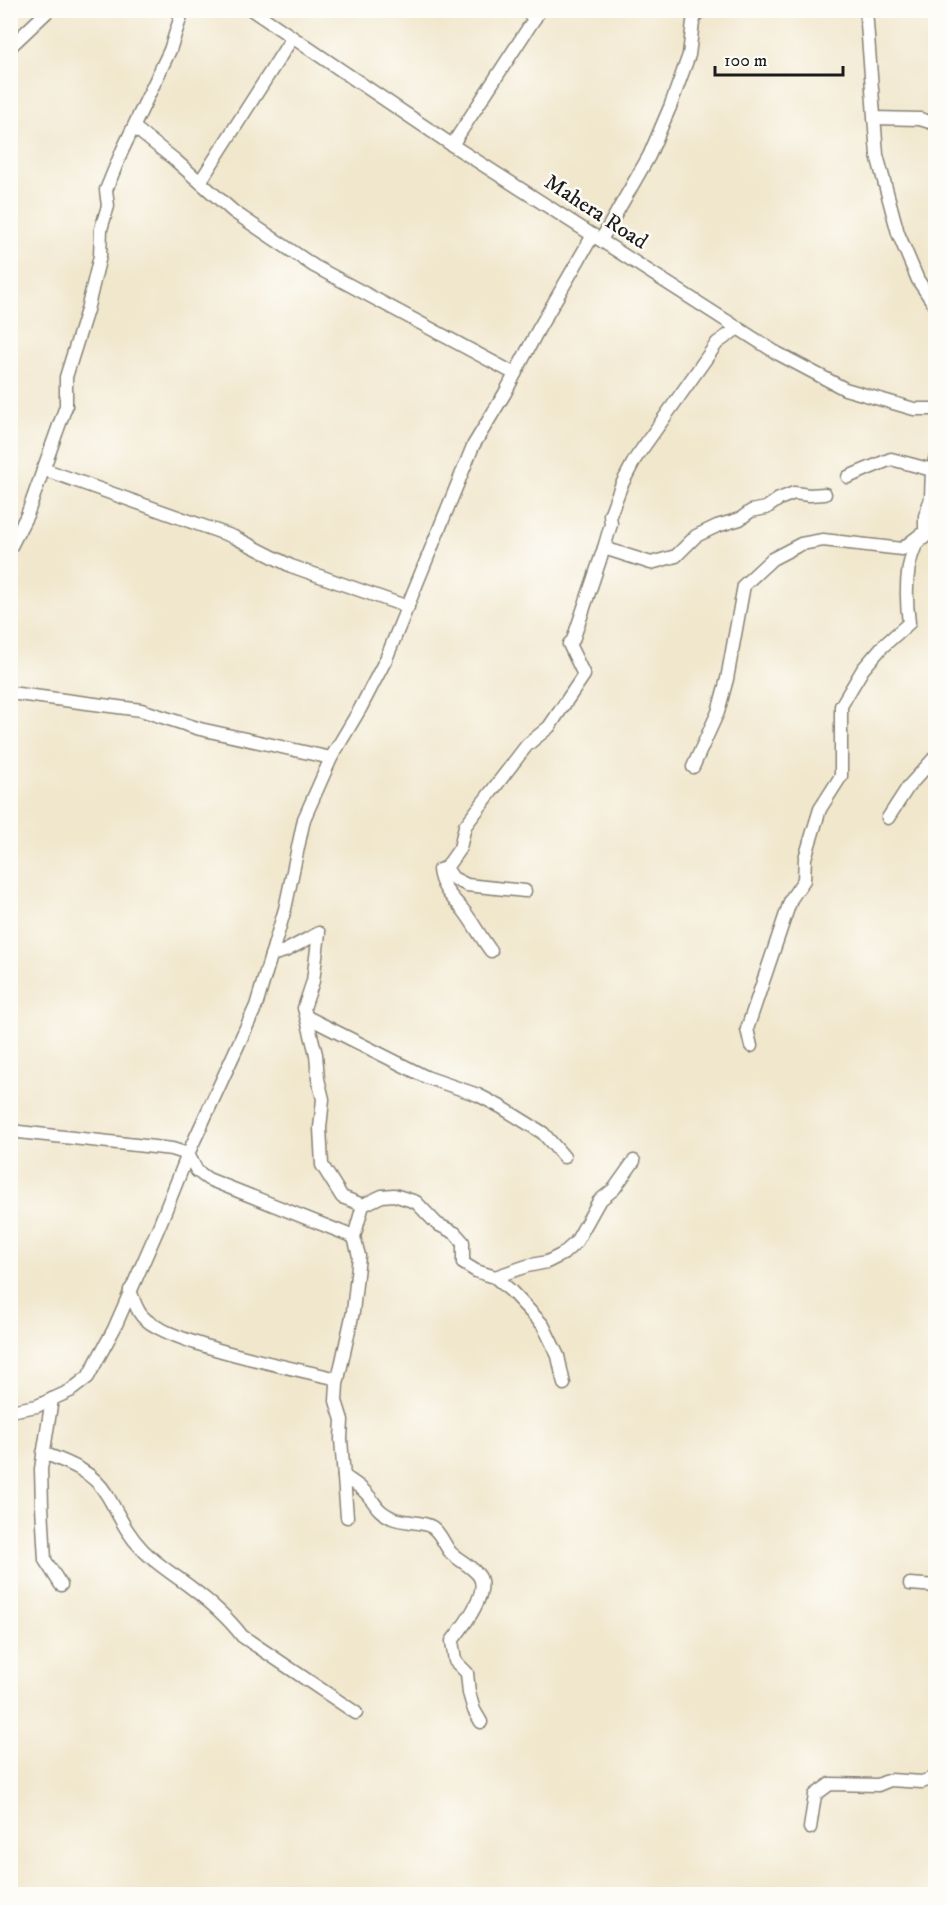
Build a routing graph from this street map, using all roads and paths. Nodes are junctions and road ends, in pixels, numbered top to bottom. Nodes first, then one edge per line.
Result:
1 (49, 10) edge
2 (183, 10) edge
3 (252, 10) edge
4 (524, 10) edge
5 (698, 10) edge
6 (866, 10) edge
7 (537, 14) edge
8 (292, 38) junction
9 (10, 47) edge
10 (874, 118) junction
11 (936, 124) edge
12 (135, 128) junction
13 (452, 145) junction
14 (200, 182) junction
15 (597, 238) junction
16 (936, 307) edge
17 (738, 328) junction
18 (515, 374) junction
19 (936, 409) edge
20 (936, 456) edge
21 (44, 469) junction
22 (934, 471) edge
23 (848, 477) dead end
24 (825, 494) dead end
25 (933, 497) edge
26 (925, 516) junction
27 (10, 548) edge
28 (604, 548) junction
29 (408, 607) junction
30 (10, 693) edge
31 (936, 756) edge
32 (331, 758) junction
33 (693, 767) dead end
34 (888, 818) dead end
35 (446, 868) junction
36 (525, 891) dead end
37 (491, 951) dead end
38 (271, 955) junction
39 (307, 1017) junction
40 (751, 1046) dead end
41 (10, 1131) edge
42 (188, 1154) junction
43 (564, 1157) dead end
44 (634, 1161) dead end
45 (363, 1205) junction
46 (354, 1237) junction
47 (495, 1277) junction
48 (130, 1290) junction
49 (338, 1379) junction
50 (564, 1384) dead end
51 (52, 1399) junction
52 (10, 1411) edge
53 (43, 1453) junction
54 (344, 1476) junction
55 (348, 1517) dead end
56 (910, 1584) dead end
57 (62, 1585) dead end
58 (936, 1586) edge
59 (357, 1713) dead end
60 (481, 1722) dead end
61 (936, 1777) edge
62 (810, 1828) dead end

1 - 9 street
2 - 12 street
3 - 8 street, Mahera Road
4 - 7 street
5 - 15 street
6 - 10 street
7 - 13 street
8 - 13 street, Mahera Road
8 - 14 street
10 - 11 street
10 - 16 street
12 - 14 street
12 - 21 street
13 - 15 street, Mahera Road
14 - 18 street
15 - 17 street, Mahera Road
15 - 18 street
17 - 19 street, Mahera Road
17 - 28 street
18 - 29 street
20 - 22 street
21 - 27 street
21 - 29 street
22 - 23 street
22 - 25 street
24 - 28 street
25 - 26 street
26 - 33 street
26 - 40 street
28 - 35 street
29 - 32 street
30 - 32 street
31 - 34 street
32 - 38 street
35 - 36 street
35 - 37 street
38 - 39 street
38 - 42 street
39 - 43 street
39 - 45 street
41 - 42 street
42 - 46 street
42 - 48 street
44 - 47 street
45 - 46 street
45 - 47 street
46 - 49 street
47 - 50 street
48 - 49 street
48 - 51 street
49 - 54 street
51 - 52 street
51 - 53 street
53 - 57 street
53 - 59 street
54 - 55 street
54 - 60 street
56 - 58 street
61 - 62 street

